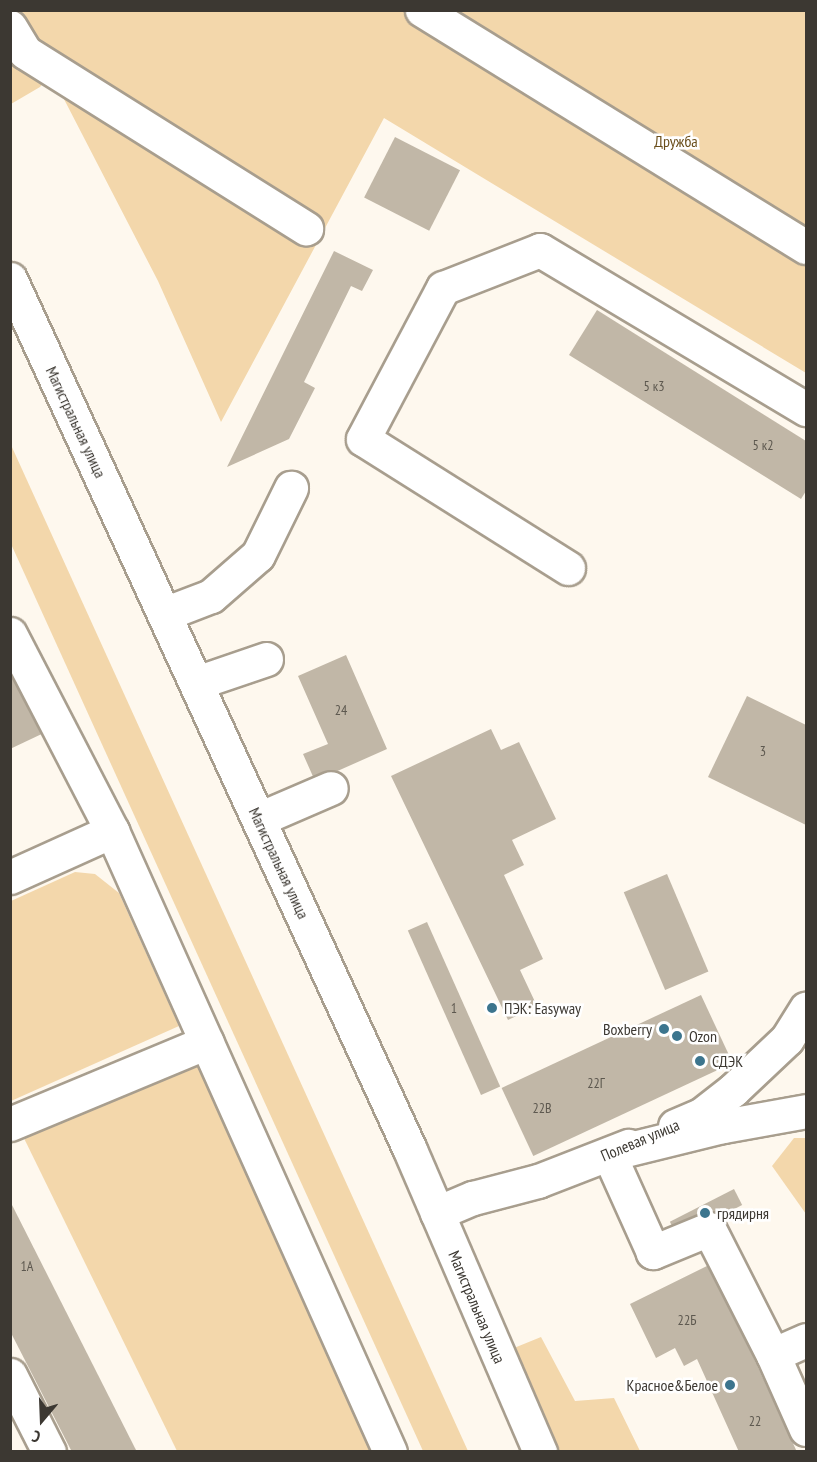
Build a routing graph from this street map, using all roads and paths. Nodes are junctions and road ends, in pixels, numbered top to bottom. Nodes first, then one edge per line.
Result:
1 (422, 10) edge
2 (10, 27) edge
3 (306, 228) dead end
4 (807, 247) edge
5 (10, 279) edge
6 (807, 409) edge
7 (291, 488) dead end
8 (568, 568) dead end
9 (164, 614) junction
10 (10, 634) edge
11 (266, 659) dead end
12 (196, 683) junction
13 (331, 788) dead end
14 (259, 819) junction
15 (112, 831) junction
16 (10, 877) edge
17 (807, 1009) edge
18 (207, 1042) junction
19 (807, 1111) edge
20 (10, 1124) edge
21 (609, 1154) junction
22 (437, 1213) junction
23 (807, 1340) edge
24 (772, 1355) junction
25 (10, 1375) edge
26 (807, 1429) edge
27 (50, 1452) edge
28 (390, 1452) edge
29 (540, 1452) edge

1 - 4 main road
2 - 3 main road
5 - 9 main road, Магистральная улица
6 - 8 main road
7 - 9 main road
9 - 12 main road, Магистральная улица
10 - 15 main road
11 - 12 main road
12 - 14 main road, Магистральная улица
13 - 14 main road
14 - 22 main road, Магистральная улица
15 - 16 main road
15 - 18 main road
17 - 21 main road, Полевая улица
18 - 20 main road
18 - 28 main road
19 - 21 main road
21 - 22 main road, Полевая улица
21 - 24 main road
22 - 29 main road, Магистральная улица
23 - 24 main road
24 - 26 main road
25 - 27 main road

